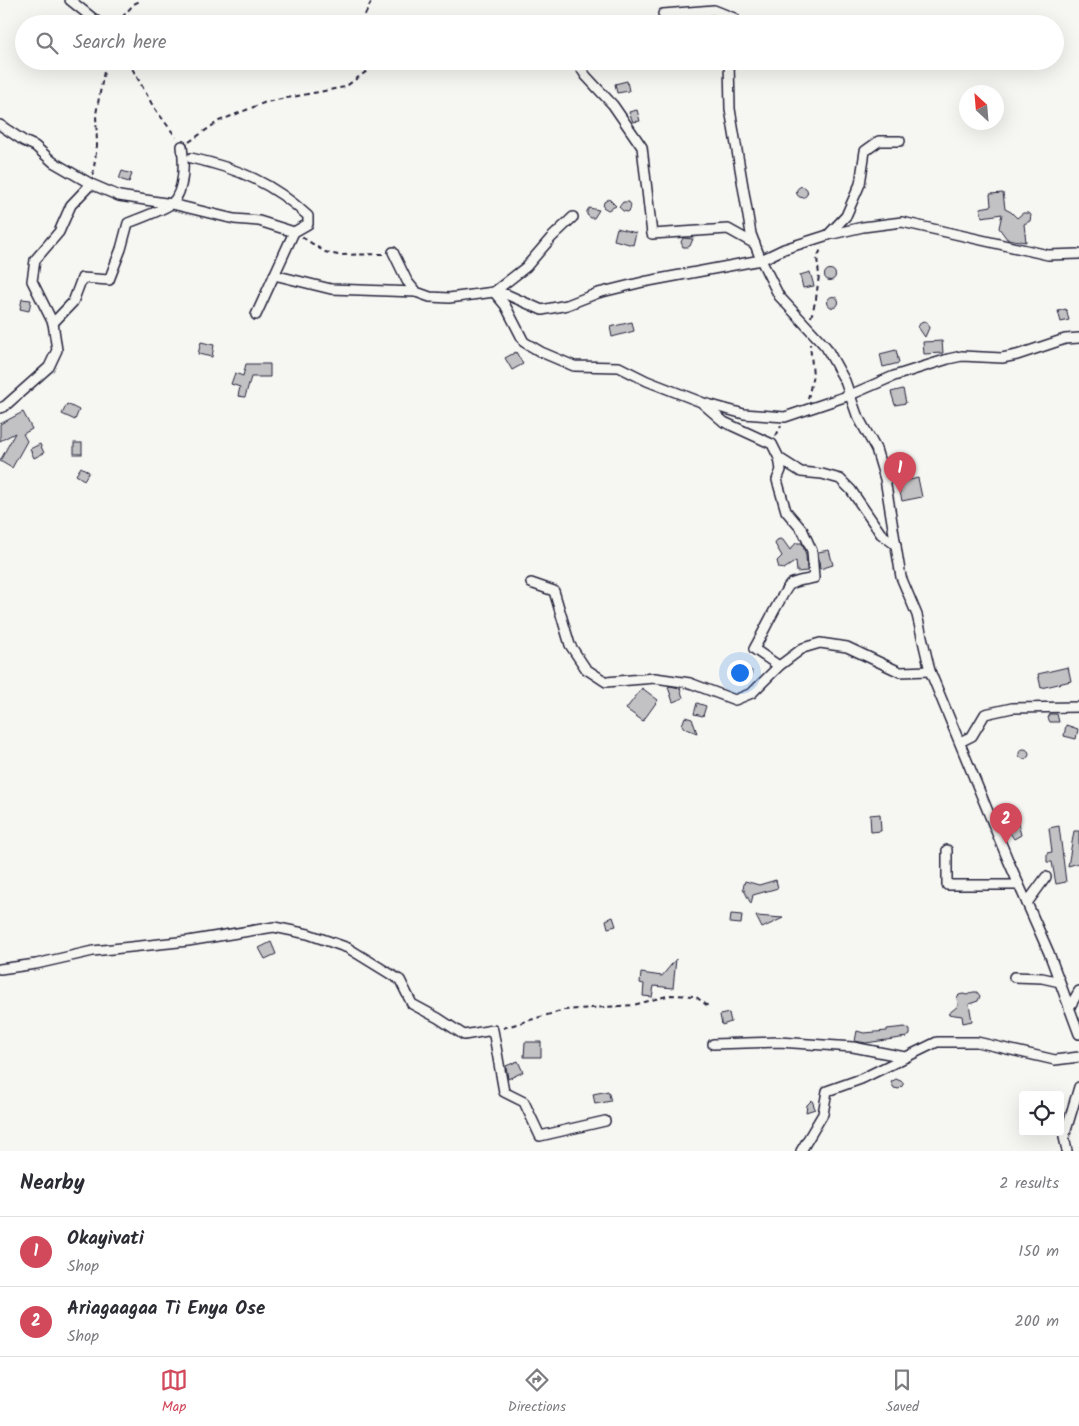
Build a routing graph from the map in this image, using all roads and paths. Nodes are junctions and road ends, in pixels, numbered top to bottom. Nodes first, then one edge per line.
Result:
1 (70, 0) edge
2 (142, 0) edge
3 (372, 0) edge
4 (663, 14) dead end
5 (89, 15) edge
6 (124, 15) edge
7 (365, 15) edge
8 (726, 15) edge
9 (104, 70) edge
10 (133, 70) edge
11 (368, 70) edge
12 (582, 70) edge
13 (729, 70) edge
14 (0, 125) edge
15 (900, 141) dead end
16 (182, 146) joint
17 (191, 158) joint
18 (91, 184) junction
19 (172, 204) junction
20 (573, 217) dead end
21 (294, 232) junction
22 (828, 235) junction
23 (755, 244) junction
24 (393, 252) joint
25 (1079, 254) edge
26 (761, 260) junction
27 (274, 276) junction
28 (416, 292) junction
29 (494, 292) junction
30 (256, 315) dead end
31 (53, 323) junction
32 (1079, 338) edge
33 (850, 395) junction
34 (701, 402) junction
35 (0, 408) edge
36 (785, 417) junction
37 (772, 444) junction
38 (779, 458) junction
39 (896, 545) junction
40 (531, 583) dead end
41 (780, 666) junction
42 (930, 671) junction
43 (1079, 707) edge
44 (960, 742) junction
45 (947, 850) dead end
46 (1046, 877) dead end
47 (1019, 885) junction
48 (1027, 903) junction
49 (0, 969) edge
50 (1014, 977) dead end
51 (1060, 982) junction
52 (1079, 991) edge
53 (709, 1007) dead end
54 (1069, 1008) junction
55 (494, 1030) junction
56 (1079, 1034) edge
57 (713, 1044) dead end
58 (905, 1057) junction
59 (1079, 1057) edge
60 (1079, 1087) edge
61 (605, 1121) dead end
62 (801, 1151) edge
63 (1067, 1151) edge

1 - 5 street
2 - 6 path
3 - 7 path
4 - 8 street
9 - 18 path
10 - 16 path
11 - 17 path
12 - 23 street
13 - 23 street
14 - 18 street
15 - 22 street
16 - 19 street
17 - 21 street
18 - 19 street
18 - 31 street
19 - 21 street
19 - 31 street
20 - 29 street
21 - 24 path
21 - 27 street
22 - 25 street
22 - 26 street
23 - 26 street
24 - 28 street
26 - 29 street
26 - 33 street
27 - 28 street
27 - 30 street
28 - 29 street
29 - 34 street
31 - 35 street
32 - 33 street
33 - 36 street
33 - 39 street
34 - 36 street
34 - 37 street
36 - 37 path
37 - 38 street
38 - 39 street
38 - 41 street
39 - 42 street
40 - 41 street
41 - 42 street
42 - 44 street
43 - 44 street
44 - 47 street
45 - 47 street
46 - 48 street
47 - 48 street
48 - 51 street
49 - 55 street
50 - 51 street
51 - 54 street
52 - 54 street
53 - 55 path
54 - 56 street
55 - 61 street
57 - 58 street
58 - 59 street
58 - 62 street
60 - 63 street

